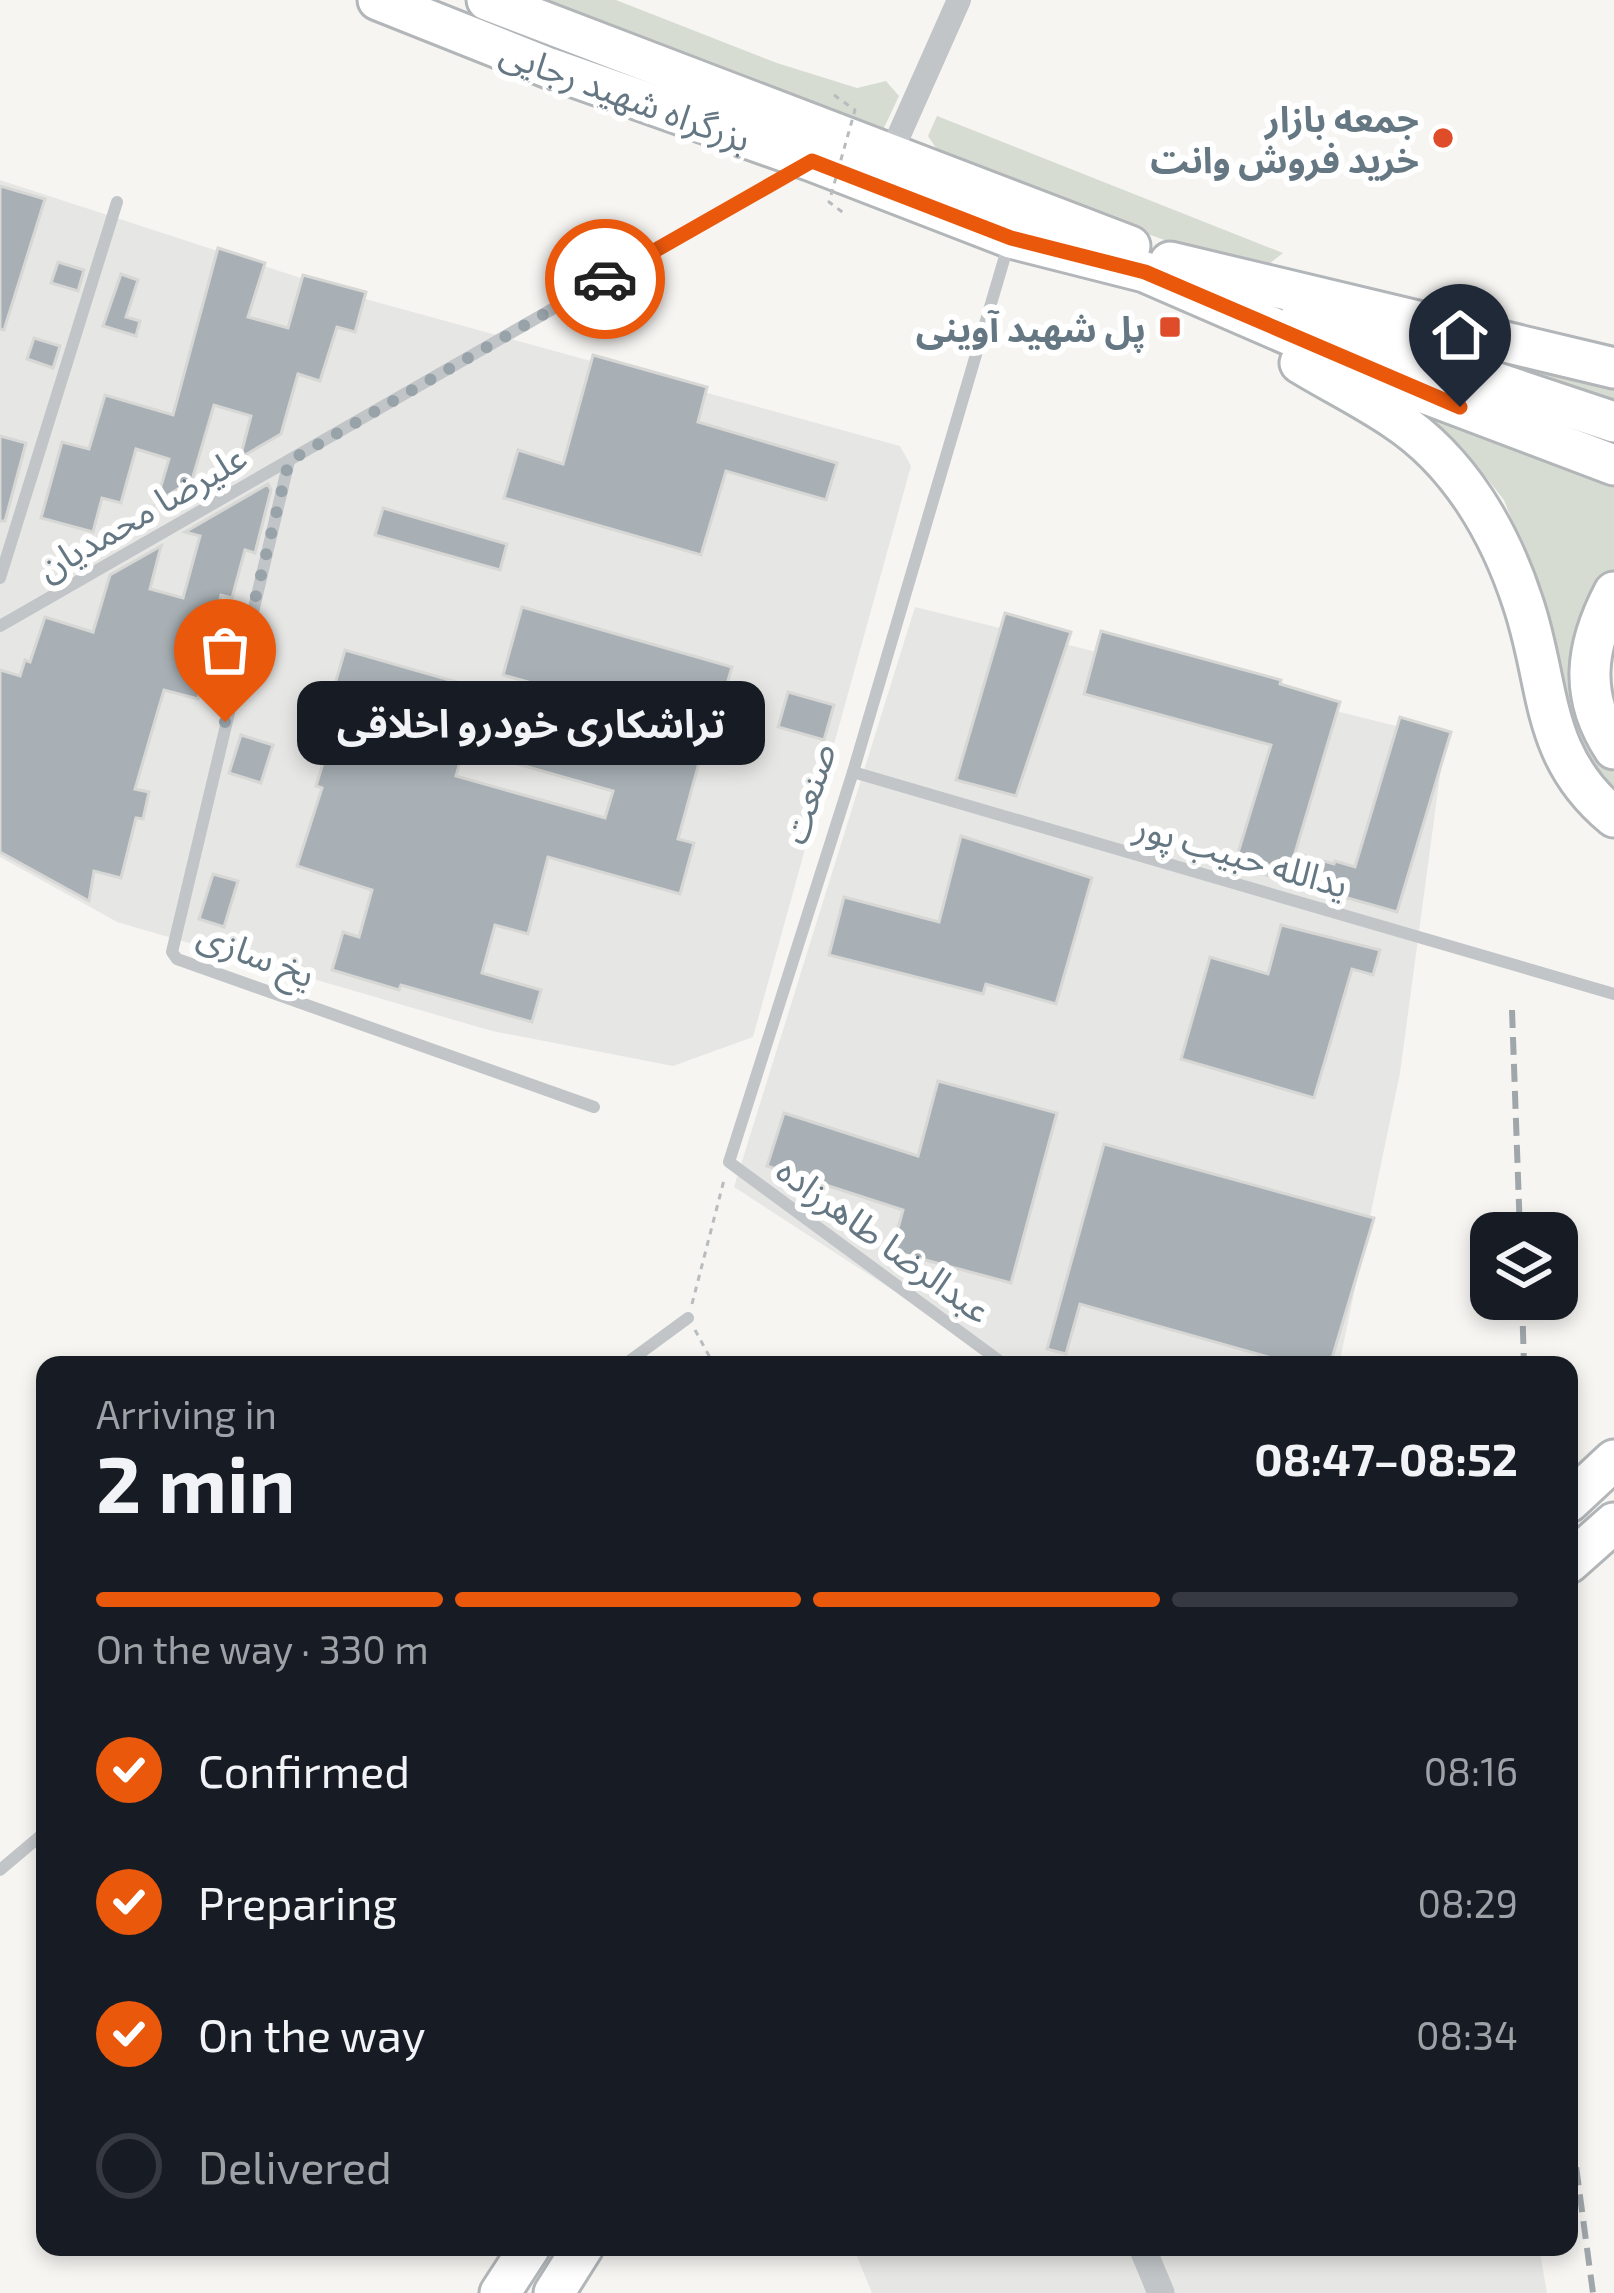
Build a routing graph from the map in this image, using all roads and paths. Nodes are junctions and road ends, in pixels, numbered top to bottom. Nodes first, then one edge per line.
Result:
1 (378, 0) edge
2 (487, 0) edge
3 (959, 0) edge
4 (834, 95) dead end
5 (891, 153) junction
6 (812, 161) junction
7 (117, 202) dead end
8 (845, 214) dead end
9 (1011, 238) junction
10 (1158, 267) junction
11 (1614, 368) edge
12 (1614, 422) edge
13 (289, 461) junction
14 (1614, 465) edge
15 (0, 578) edge
16 (1614, 592) edge
17 (0, 626) edge
18 (1614, 749) edge
19 (853, 772) junction
20 (1614, 817) edge
21 (1614, 994) edge
22 (594, 1107) dead end
23 (729, 1162) junction
24 (688, 1318) junction
25 (636, 1356) edge
26 (709, 1356) edge
27 (993, 1356) edge
28 (1611, 1462) edge
29 (1578, 1493) edge
30 (36, 1840) edge
31 (0, 1870) edge
32 (524, 2256) edge
33 (578, 2256) edge
34 (1146, 2256) edge
35 (500, 2293) edge
36 (554, 2293) edge
37 (1161, 2293) edge

1 - 6 highway, بزرگراه شهید رجایی
2 - 5 highway, بزرگراه شهید رجایی
3 - 5 street
4 - 8 path, bridge
5 - 10 highway, بزرگراه شهید رجایی
6 - 9 highway, بزرگراه شهید رجایی
6 - 13 lane, علیرضا محمدیان
7 - 15 lane
9 - 10 highway, بزرگراه شهید رجایی
9 - 19 lane, صنعت
10 - 11 highway
10 - 12 highway, بزرگراه شهید رجایی
10 - 14 highway, بزرگراه شهید رجایی
10 - 20 highway
13 - 17 lane, علیرضا محمدیان
13 - 22 lane, یخ سازی
16 - 18 highway
19 - 21 lane, یدالله حبیب پور
19 - 23 lane, صنعت
23 - 24 path
23 - 27 lane, عبدالرضا طاهرزاده
24 - 25 lane
24 - 26 path
28 - 29 highway
30 - 31 lane
32 - 35 highway
33 - 36 highway
34 - 37 street

